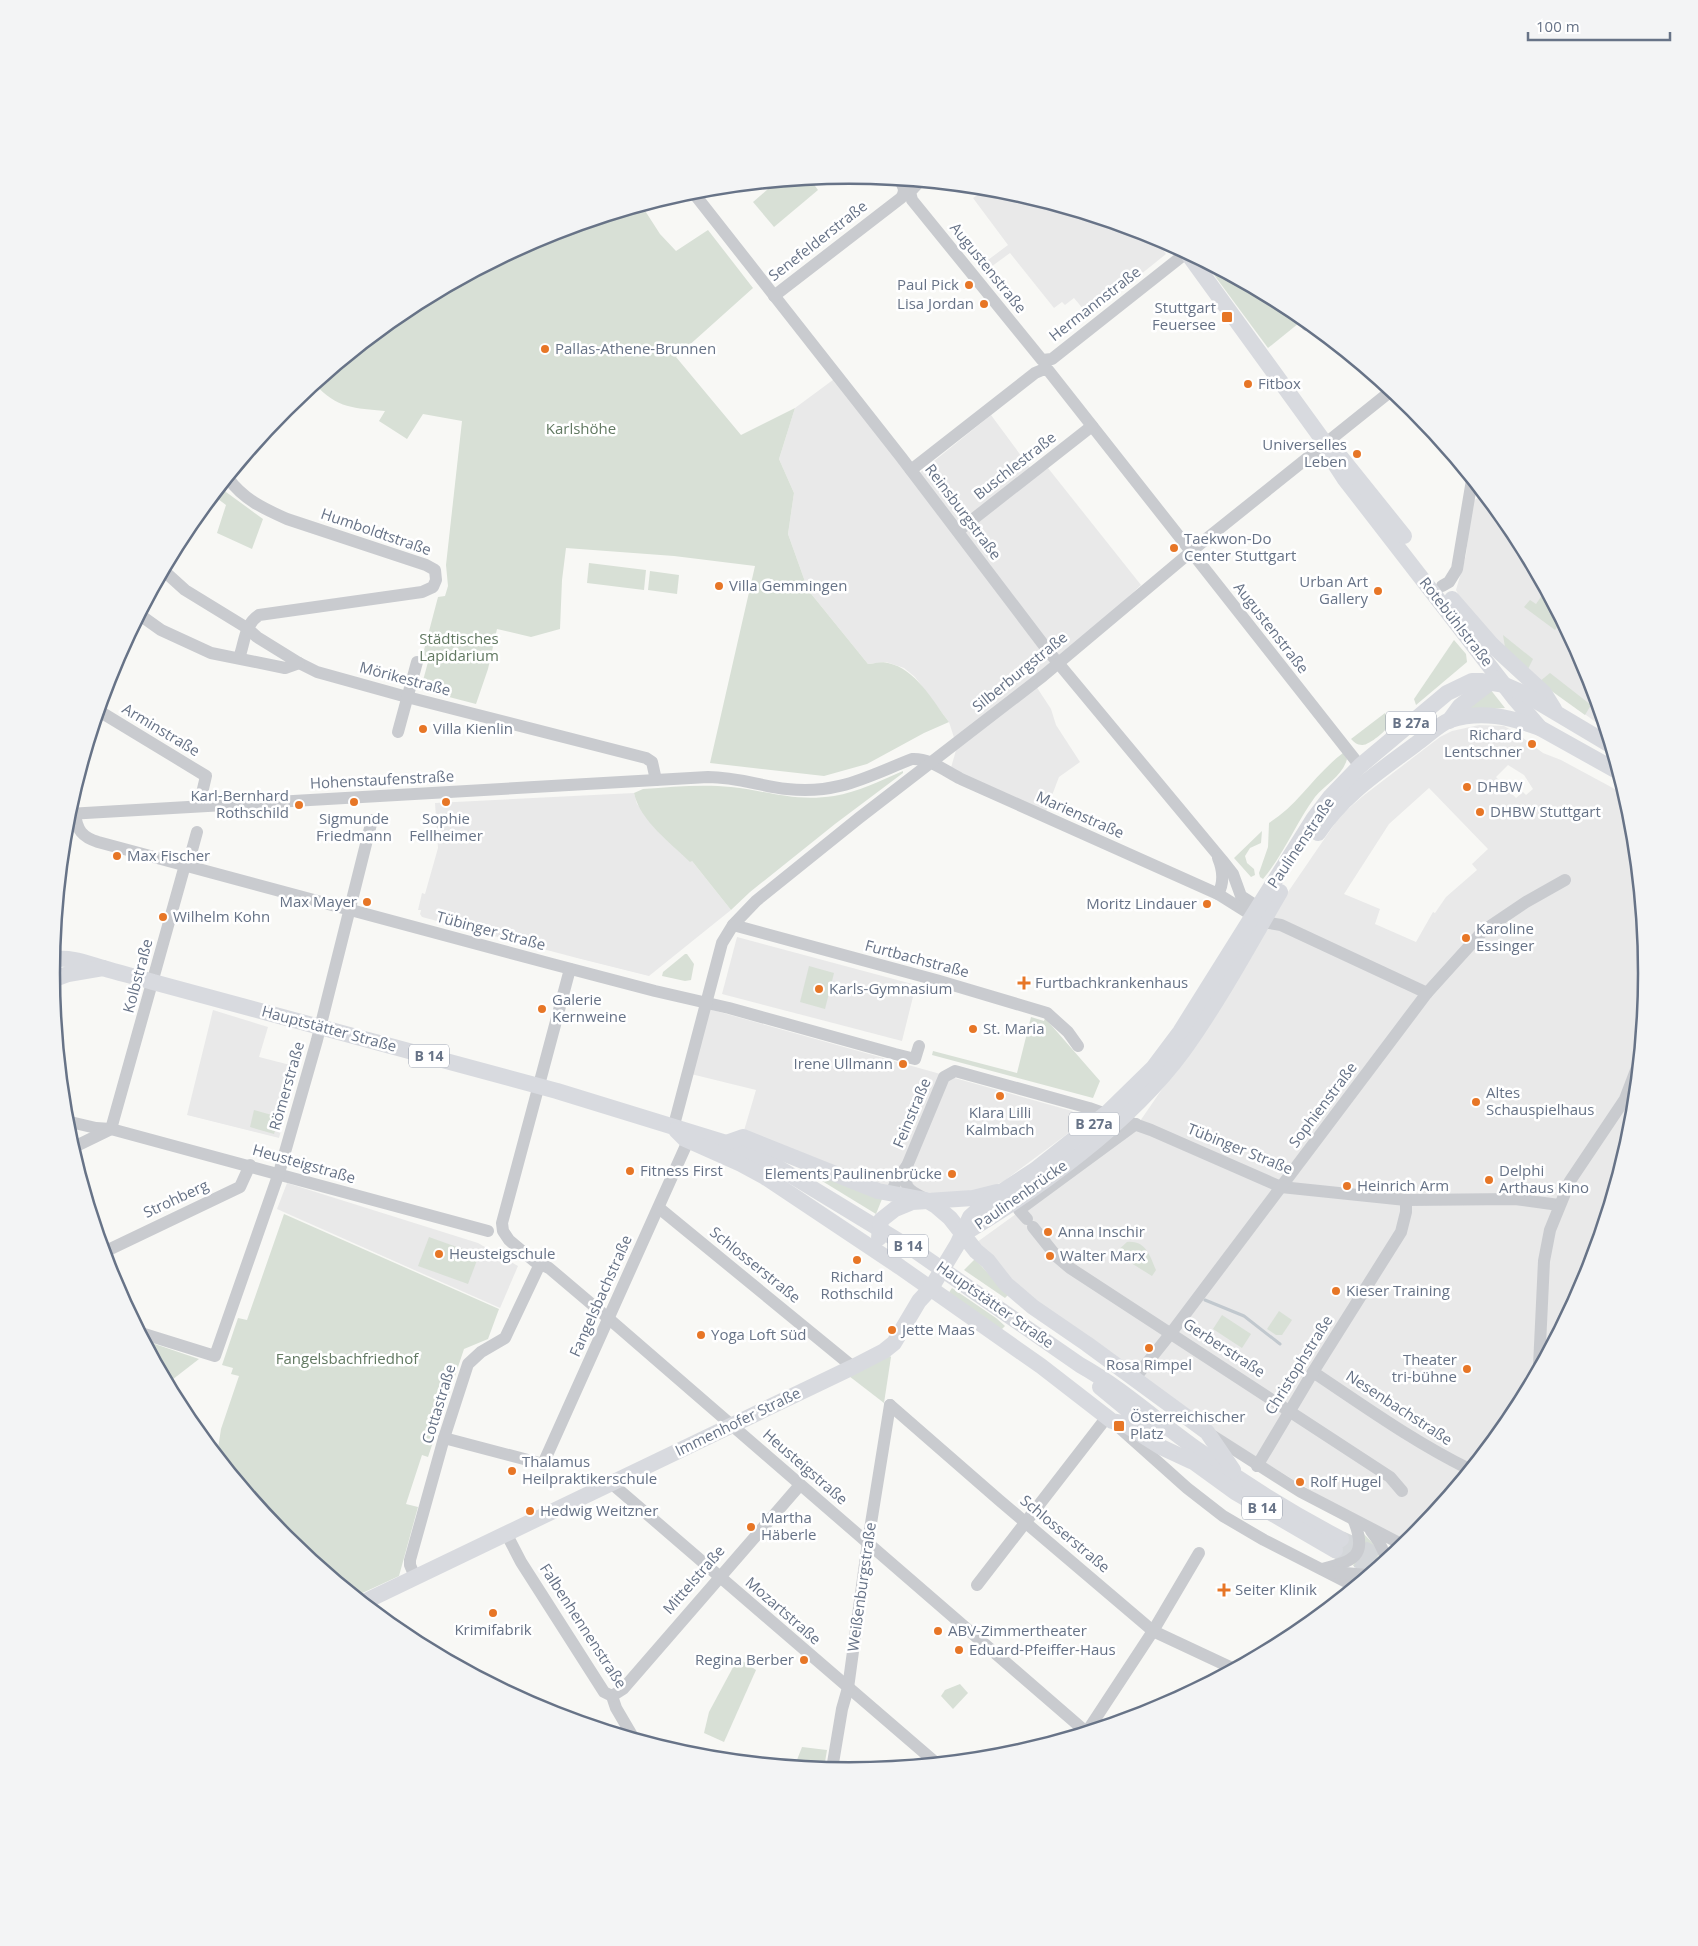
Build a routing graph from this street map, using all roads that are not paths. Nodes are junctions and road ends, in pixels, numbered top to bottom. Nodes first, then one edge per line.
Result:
1 (904, 188) edge
2 (698, 199) edge
3 (1181, 258) edge
4 (1195, 263) edge
5 (774, 296) junction
6 (1046, 365) junction
7 (1385, 395) edge
8 (1092, 426) junction
9 (1325, 443) junction
10 (911, 470) junction
11 (232, 482) edge
12 (1356, 484) junction
13 (1472, 489) edge
14 (958, 531) junction
15 (1192, 553) junction
16 (168, 575) edge
17 (1442, 586) junction
18 (144, 618) edge
19 (247, 628) junction
20 (1485, 647) junction
21 (239, 658) junction
22 (417, 662) dead end
23 (299, 663) junction
24 (1058, 663) junction
25 (1497, 680) junction
26 (1464, 684) junction
27 (407, 697) junction
28 (1556, 713) junction
29 (104, 714) edge
30 (1449, 721) junction
31 (1540, 728) junction
32 (398, 732) dead end
33 (1602, 741) edge
34 (930, 762) junction
35 (1360, 766) junction
36 (1611, 767) edge
37 (656, 780) junction
38 (199, 806) junction
39 (76, 814) edge
40 (372, 820) dead end
41 (75, 821) edge
42 (197, 832) dead end
43 (1213, 850) junction
44 (186, 865) junction
45 (1565, 880) dead end
46 (1218, 894) junction
47 (1242, 896) junction
48 (350, 910) junction
49 (1261, 914) junction
50 (733, 925) junction
51 (61, 959) edge
52 (104, 968) junction
53 (570, 969) junction
54 (60, 977) edge
55 (153, 982) junction
56 (1427, 993) junction
57 (707, 1003) junction
58 (320, 1026) junction
59 (919, 1046) dead end
60 (1078, 1046) dead end
61 (1170, 1046) joint
62 (915, 1059) joint
63 (1174, 1062) joint
64 (949, 1073) joint
65 (538, 1086) junction
66 (1629, 1088) edge
67 (74, 1123) edge
68 (1136, 1124) junction
69 (674, 1126) junction
70 (111, 1129) junction
71 (688, 1141) junction
72 (726, 1143) junction
73 (79, 1144) edge
74 (250, 1166) junction
75 (908, 1166) junction
76 (279, 1173) junction
77 (1281, 1187) junction
78 (892, 1194) junction
79 (926, 1200) junction
80 (1406, 1200) junction
81 (1559, 1205) junction
82 (991, 1206) junction
83 (659, 1208) junction
84 (884, 1215) junction
85 (488, 1231) dead end
86 (961, 1237) junction
87 (110, 1249) edge
88 (884, 1253) junction
89 (988, 1261) junction
90 (540, 1264) junction
91 (915, 1277) junction
92 (933, 1285) junction
93 (919, 1301) junction
94 (608, 1318) junction
95 (1171, 1333) junction
96 (148, 1335) edge
97 (1540, 1354) edge
98 (1080, 1365) junction
99 (853, 1366) junction
100 (1313, 1372) junction
101 (1135, 1378) junction
102 (890, 1405) joint
103 (1290, 1410) junction
104 (1110, 1419) junction
105 (732, 1425) junction
106 (1207, 1432) junction
107 (444, 1438) junction
108 (1191, 1461) junction
109 (1257, 1466) junction
110 (1464, 1467) edge
111 (1240, 1480) junction
112 (611, 1483) junction
113 (800, 1485) junction
114 (1402, 1491) dead end
115 (1354, 1521) junction
116 (1025, 1522) junction
117 (1369, 1529) junction
118 (506, 1533) junction
119 (1396, 1541) edge
120 (868, 1542) junction
121 (1384, 1552) edge
122 (1199, 1553) dead end
123 (1322, 1569) junction
124 (1359, 1575) edge
125 (719, 1576) junction
126 (414, 1577) junction
127 (1348, 1583) edge
128 (977, 1585) dead end
129 (369, 1599) edge
130 (1153, 1631) junction
131 (1227, 1665) edge
132 (848, 1688) junction
133 (612, 1696) junction
134 (1091, 1724) edge
135 (1081, 1727) edge
136 (629, 1730) edge
137 (929, 1757) edge
138 (833, 1761) edge

1 - 5 street, Senefelderstraße
1 - 6 street, Augustenstraße
2 - 5 street, Reinsburgstraße
3 - 6 street, Hermannstraße
4 - 9 main road, Rotebühlstraße
5 - 10 street, Reinsburgstraße
6 - 8 street, Augustenstraße
6 - 10 street, Hermannstraße
7 - 9 street, Silberburgstraße
8 - 14 street, Buschlestraße
8 - 15 street, Augustenstraße
9 - 12 main road, Rotebühlstraße
9 - 15 street, Silberburgstraße
10 - 14 street, Reinsburgstraße
11 - 19 street, Humboldtstraße
12 - 17 main road, Rotebühlstraße
12 - 20 main road, Rotebühlstraße
13 - 17 street
14 - 24 street, Reinsburgstraße
15 - 24 street, Silberburgstraße
15 - 35 street, Augustenstraße
16 - 19 street, Mörikestraße
17 - 20 main road, Rotebühlstraße
18 - 21 street
19 - 21 street
19 - 23 street, Mörikestraße
20 - 25 main road, Rotebühlstraße
20 - 26 main road
20 - 28 main road, Rotebühlstraße
21 - 23 street
22 - 27 street
23 - 27 street, Mörikestraße
24 - 34 street, Silberburgstraße
24 - 43 street, Reinsburgstraße
25 - 26 main road, Paulinenstraße / B 27a
25 - 28 main road, Paulinenstraße / B 27a
25 - 30 main road
25 - 31 main road, Rotebühlstraße
26 - 35 main road, Paulinenstraße / B 27a
27 - 32 street
27 - 37 street, Mörikestraße
28 - 33 main road, Rotebühlstraße / B 27a
29 - 38 street, Arminstraße
30 - 31 main road, Paulinenstraße / B 27a
30 - 49 main road, Paulinenstraße / B 27a
31 - 36 main road, Rotebühlstraße / B 27a
34 - 37 street, Hohenstaufenstraße
34 - 46 street, Marienstraße
34 - 50 street, Silberburgstraße
35 - 49 main road, Paulinenstraße / B 27a
37 - 38 street, Hohenstaufenstraße
38 - 39 street, Hohenstaufenstraße
40 - 48 street, Römerstraße
41 - 44 street, Tübinger Straße
42 - 44 street, Kolbstraße
43 - 46 street, Reinsburgstraße
43 - 47 street, Reinsburgstraße
44 - 48 street, Tübinger Straße
44 - 55 street, Kolbstraße
45 - 56 street, Sophienstraße
46 - 47 street, Marienstraße
46 - 49 street, Marienstraße
47 - 49 street
48 - 53 street, Tübinger Straße
48 - 58 street, Römerstraße
49 - 56 street, Marienstraße
49 - 61 main road, Paulinenstraße / B 27a
49 - 63 main road, Paulinenstraße / B 27a
50 - 57 street, Silberburgstraße
50 - 60 street, Furtbachstraße
51 - 52 main road, Hauptstätter Straße / B 14
52 - 54 main road, Hauptstätter Straße / B 14
52 - 55 main road, Hauptstätter Straße / B 14
53 - 57 street, Tübinger Straße
53 - 65 street
55 - 58 main road, Hauptstätter Straße / B 14
55 - 70 street, Kolbstraße
56 - 77 street, Sophienstraße
57 - 62 street, Tübinger Straße
57 - 69 street
58 - 65 main road, Hauptstätter Straße / B 14
58 - 76 street, Römerstraße
59 - 62 street, Feinstraße
61 - 82 main road, Paulinenbrücke / B 27a
63 - 82 main road, Paulinenbrücke / B 27a
64 - 68 street, Tübinger Straße
64 - 75 street, Feinstraße
65 - 69 main road, Hauptstätter Straße / B 14
65 - 90 street, Heusteigstraße
66 - 81 street
67 - 70 street, Heusteigstraße
68 - 77 street, Tübinger Straße
68 - 95 street, Gerberstraße
69 - 71 main road
69 - 72 main road, Hauptstätter Straße / B 14
70 - 73 street
70 - 74 street, Heusteigstraße
71 - 83 street, Fangelsbachstraße
71 - 88 main road
72 - 78 main road, Hauptstätter Straße / B 27a
72 - 98 main road, Hauptstätter Straße / B 14
74 - 76 street, Heusteigstraße
74 - 87 street, Strohberg
75 - 78 street, Feinstraße
75 - 79 street, Feinstraße
76 - 85 street, Heusteigstraße
76 - 96 street, Römerstraße
77 - 80 street, Tübinger Straße
77 - 95 street, Sophienstraße
78 - 79 main road, B 27a
78 - 84 main road
79 - 82 main road, B 27a
79 - 84 main road
79 - 86 main road
80 - 81 street, Tübinger Straße
80 - 100 street, Christophstraße
81 - 97 street
82 - 86 main road, Paulinenbrücke / B 27a
82 - 89 main road
83 - 94 street, Fangelsbachstraße
83 - 99 street, Schlosserstraße
84 - 88 main road
86 - 89 main road
86 - 92 main road, B 27a
88 - 91 main road
89 - 101 main road
90 - 94 street, Heusteigstraße
90 - 107 street, Cottastraße
91 - 92 main road
91 - 93 main road
92 - 93 main road
92 - 104 main road
93 - 99 main road, Immenhofer Straße
94 - 105 street, Heusteigstraße
94 - 107 street, Fangelsbachstraße
95 - 101 street, Sophienstraße
95 - 103 street, Gerberstraße
98 - 108 main road, Hauptstätter Straße / B 14
98 - 111 main road, Hauptstätter Straße / B 14
99 - 105 main road, Immenhofer Straße
100 - 103 street, Christophstraße
100 - 110 street, Nesenbachstraße
101 - 106 main road
102 - 116 street, Schlosserstraße
102 - 120 street, Weißenburgstraße
103 - 109 street, Christophstraße
103 - 114 street, Gerberstraße
104 - 108 main road
104 - 116 street
104 - 123 street
105 - 112 main road, Immenhofer Straße
105 - 113 street, Heusteigstraße
106 - 109 street
106 - 111 main road
107 - 126 street, Cottastraße
108 - 111 main road, Hauptstätter Straße / B 14
109 - 115 street
112 - 118 main road, Immenhofer Straße
112 - 125 street, Mozartstraße
113 - 120 street, Heusteigstraße
113 - 125 street, Mittelstraße
115 - 117 street
115 - 123 street
116 - 128 street
116 - 130 street, Schlosserstraße
117 - 119 street
117 - 121 street
118 - 126 main road, Immenhofer Straße
118 - 133 street, Falbenhennenstraße
120 - 132 street, Weißenburgstraße
120 - 135 street, Heusteigstraße
122 - 130 street
123 - 124 street
123 - 127 street
125 - 132 street, Mozartstraße
125 - 133 street, Mittelstraße
126 - 129 main road, Immenhofer Straße
130 - 131 street, Schlosserstraße
130 - 134 street
132 - 137 street, Mozartstraße
132 - 138 street, Weißenburgstraße
133 - 136 street, Falbenhennenstraße

